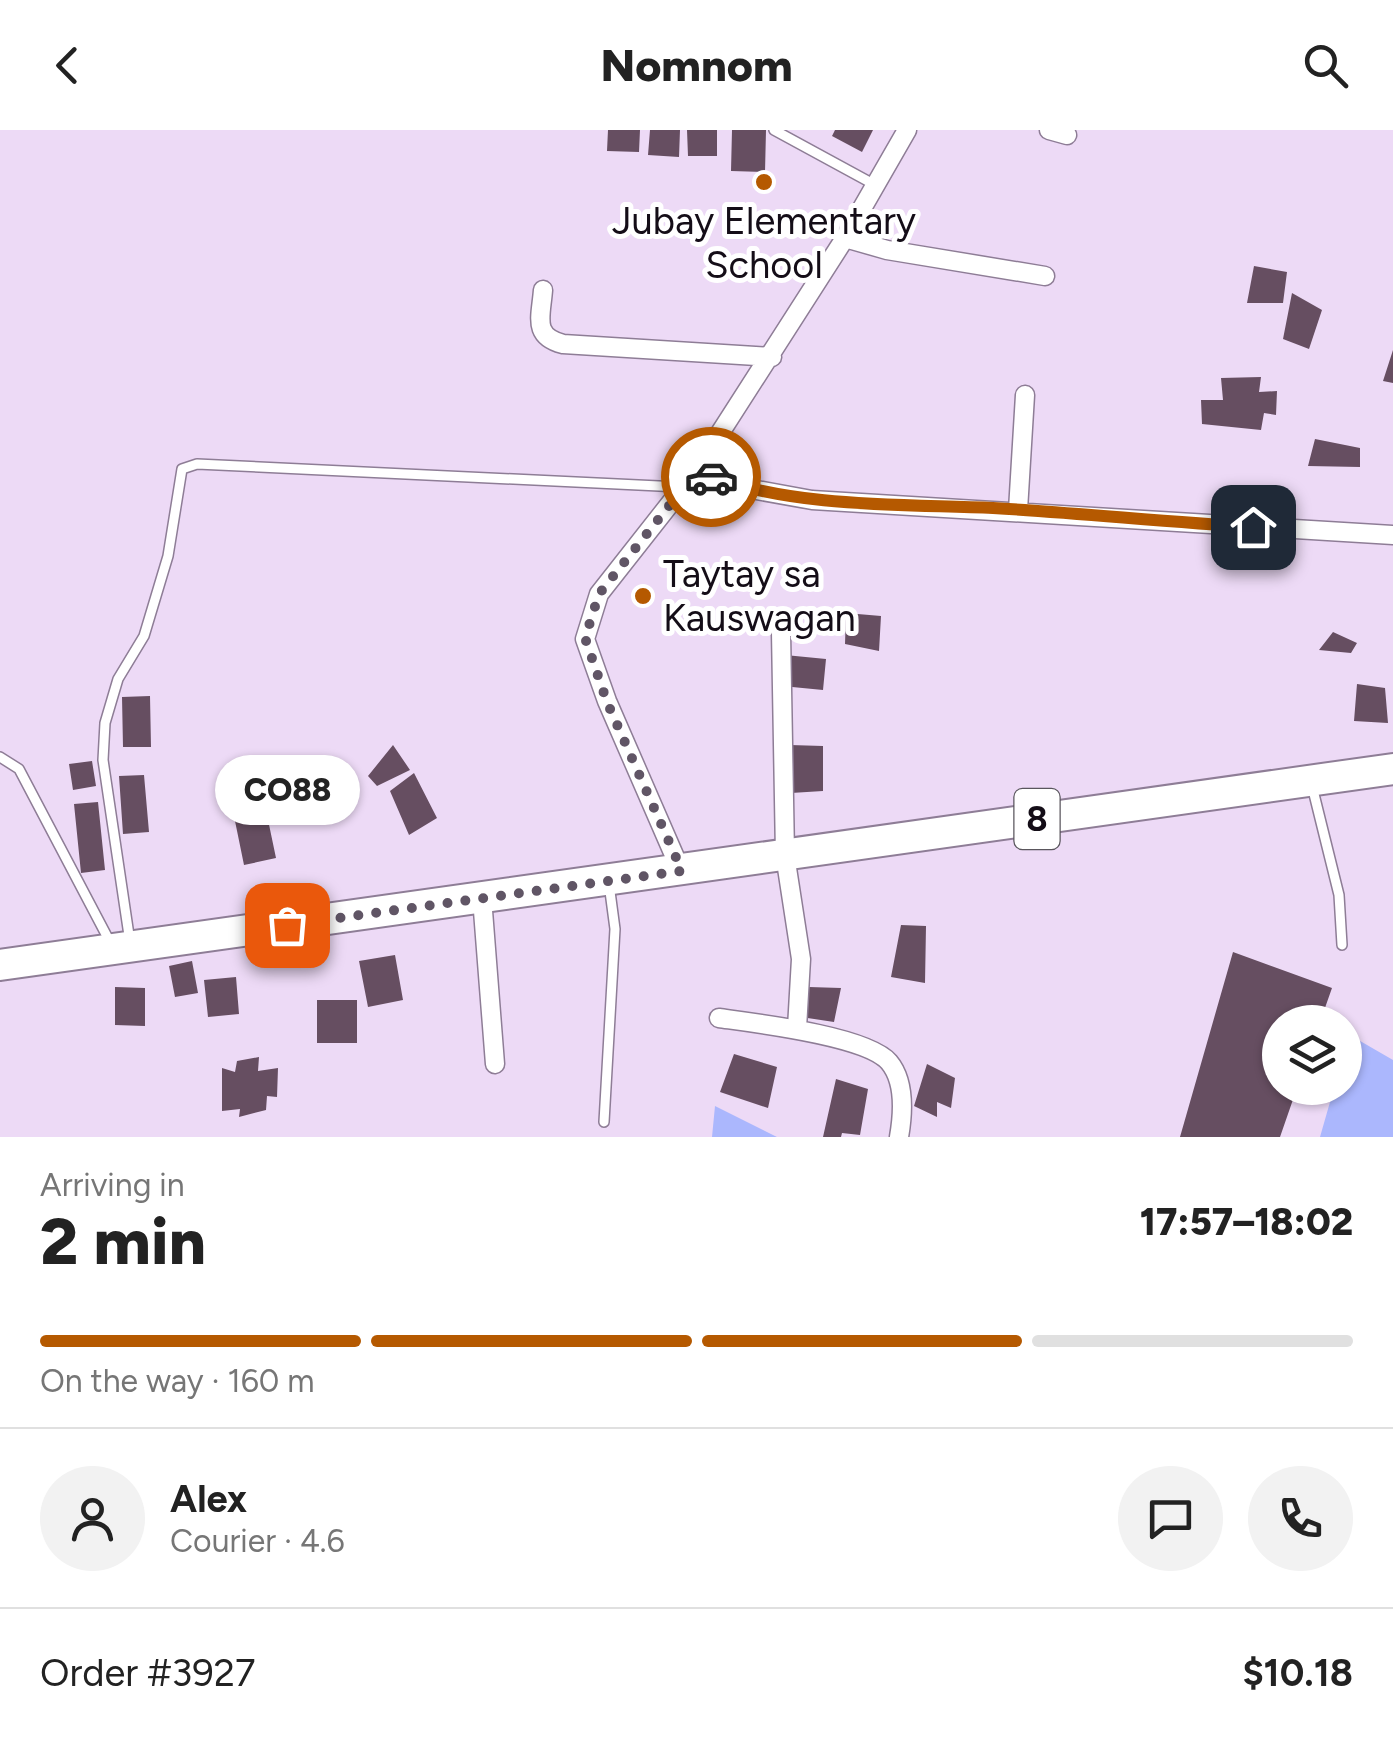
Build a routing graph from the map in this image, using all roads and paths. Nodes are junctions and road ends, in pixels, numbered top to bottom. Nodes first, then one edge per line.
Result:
1 (774, 130) edge
2 (906, 130) edge
3 (876, 186) junction
4 (845, 238) junction
5 (1045, 276) dead end
6 (543, 290) dead end
7 (772, 356) junction
8 (1025, 394) dead end
9 (696, 472) junction
10 (683, 488) junction
11 (1018, 510) junction
12 (1393, 535) edge
13 (781, 632) dead end
14 (0, 757) edge
15 (1393, 768) edge
16 (1311, 780) junction
17 (785, 854) junction
18 (682, 871) junction
19 (608, 881) junction
20 (482, 898) junction
21 (1342, 944) dead end
22 (122, 948) junction
23 (0, 965) edge
24 (719, 1018) dead end
25 (797, 1028) junction
26 (495, 1064) dead end
27 (604, 1122) dead end
28 (900, 1137) edge

1 - 3 lane
2 - 3 street
3 - 4 street
4 - 5 street
4 - 7 street
6 - 7 street
7 - 9 street
8 - 11 street
9 - 10 street
9 - 11 street
10 - 18 street
10 - 22 lane
11 - 12 street
13 - 17 street
14 - 22 lane
15 - 16 highway, 8
16 - 17 highway, 8
16 - 21 lane
17 - 18 highway, 8
17 - 25 street
18 - 19 highway, 8
19 - 20 highway, 8
19 - 27 lane
20 - 22 highway, 8
20 - 26 street
22 - 23 highway, 8
24 - 25 street
25 - 28 street

